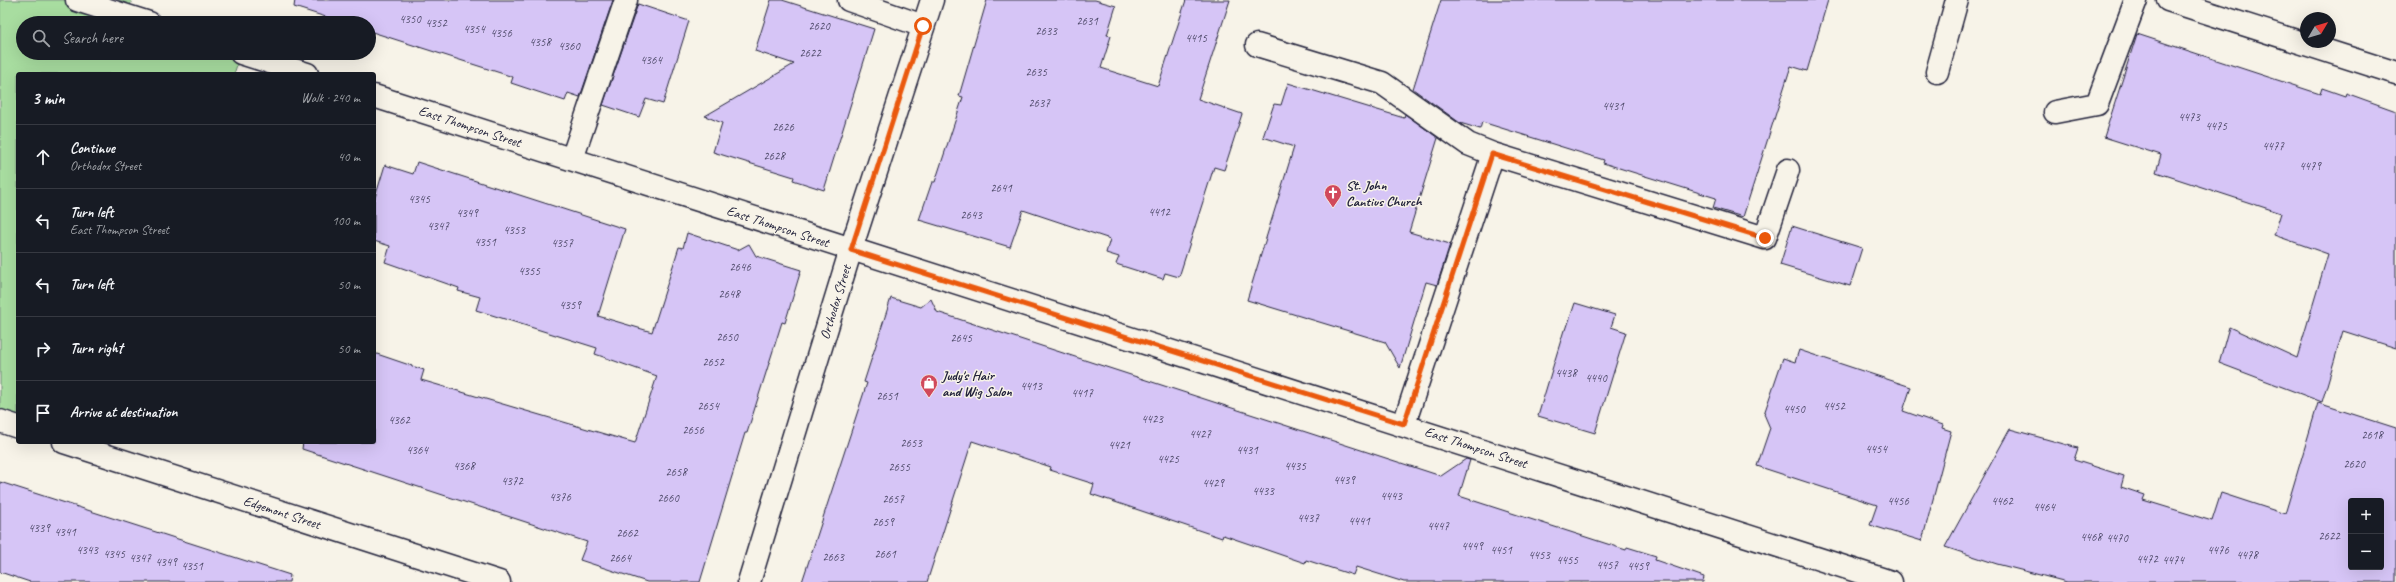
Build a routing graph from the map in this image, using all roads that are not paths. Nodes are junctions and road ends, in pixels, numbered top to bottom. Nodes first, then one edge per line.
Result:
1 (77, 0) edge
2 (626, 0) edge
3 (849, 0) edge
4 (932, 0) edge
5 (1957, 0) edge
6 (2136, 0) edge
7 (2168, 0) edge
8 (127, 16) edge
9 (923, 26) junction
10 (1257, 46) dead end
11 (263, 60) edge
12 (301, 72) edge
13 (1937, 72) dead end
14 (2396, 73) edge
15 (376, 97) edge
16 (2055, 112) dead end
17 (1492, 154) junction
18 (572, 159) junction
19 (1788, 170) dead end
20 (851, 250) junction
21 (0, 422) edge
22 (1404, 424) junction
23 (16, 426) edge
24 (70, 444) edge
25 (499, 582) edge
26 (750, 582) edge
27 (1891, 582) edge

1 - 8 street
2 - 18 street
3 - 9 street
4 - 9 street, Orthodox Street
5 - 13 street
6 - 16 street
7 - 14 street
9 - 20 street, Orthodox Street
10 - 17 street
11 - 12 street
15 - 18 street, East Thompson Street
17 - 19 street
17 - 22 street
18 - 20 street, East Thompson Street
20 - 22 street, East Thompson Street
20 - 26 street, Orthodox Street
21 - 23 street
22 - 27 street, East Thompson Street
24 - 25 street, Edgemont Street

